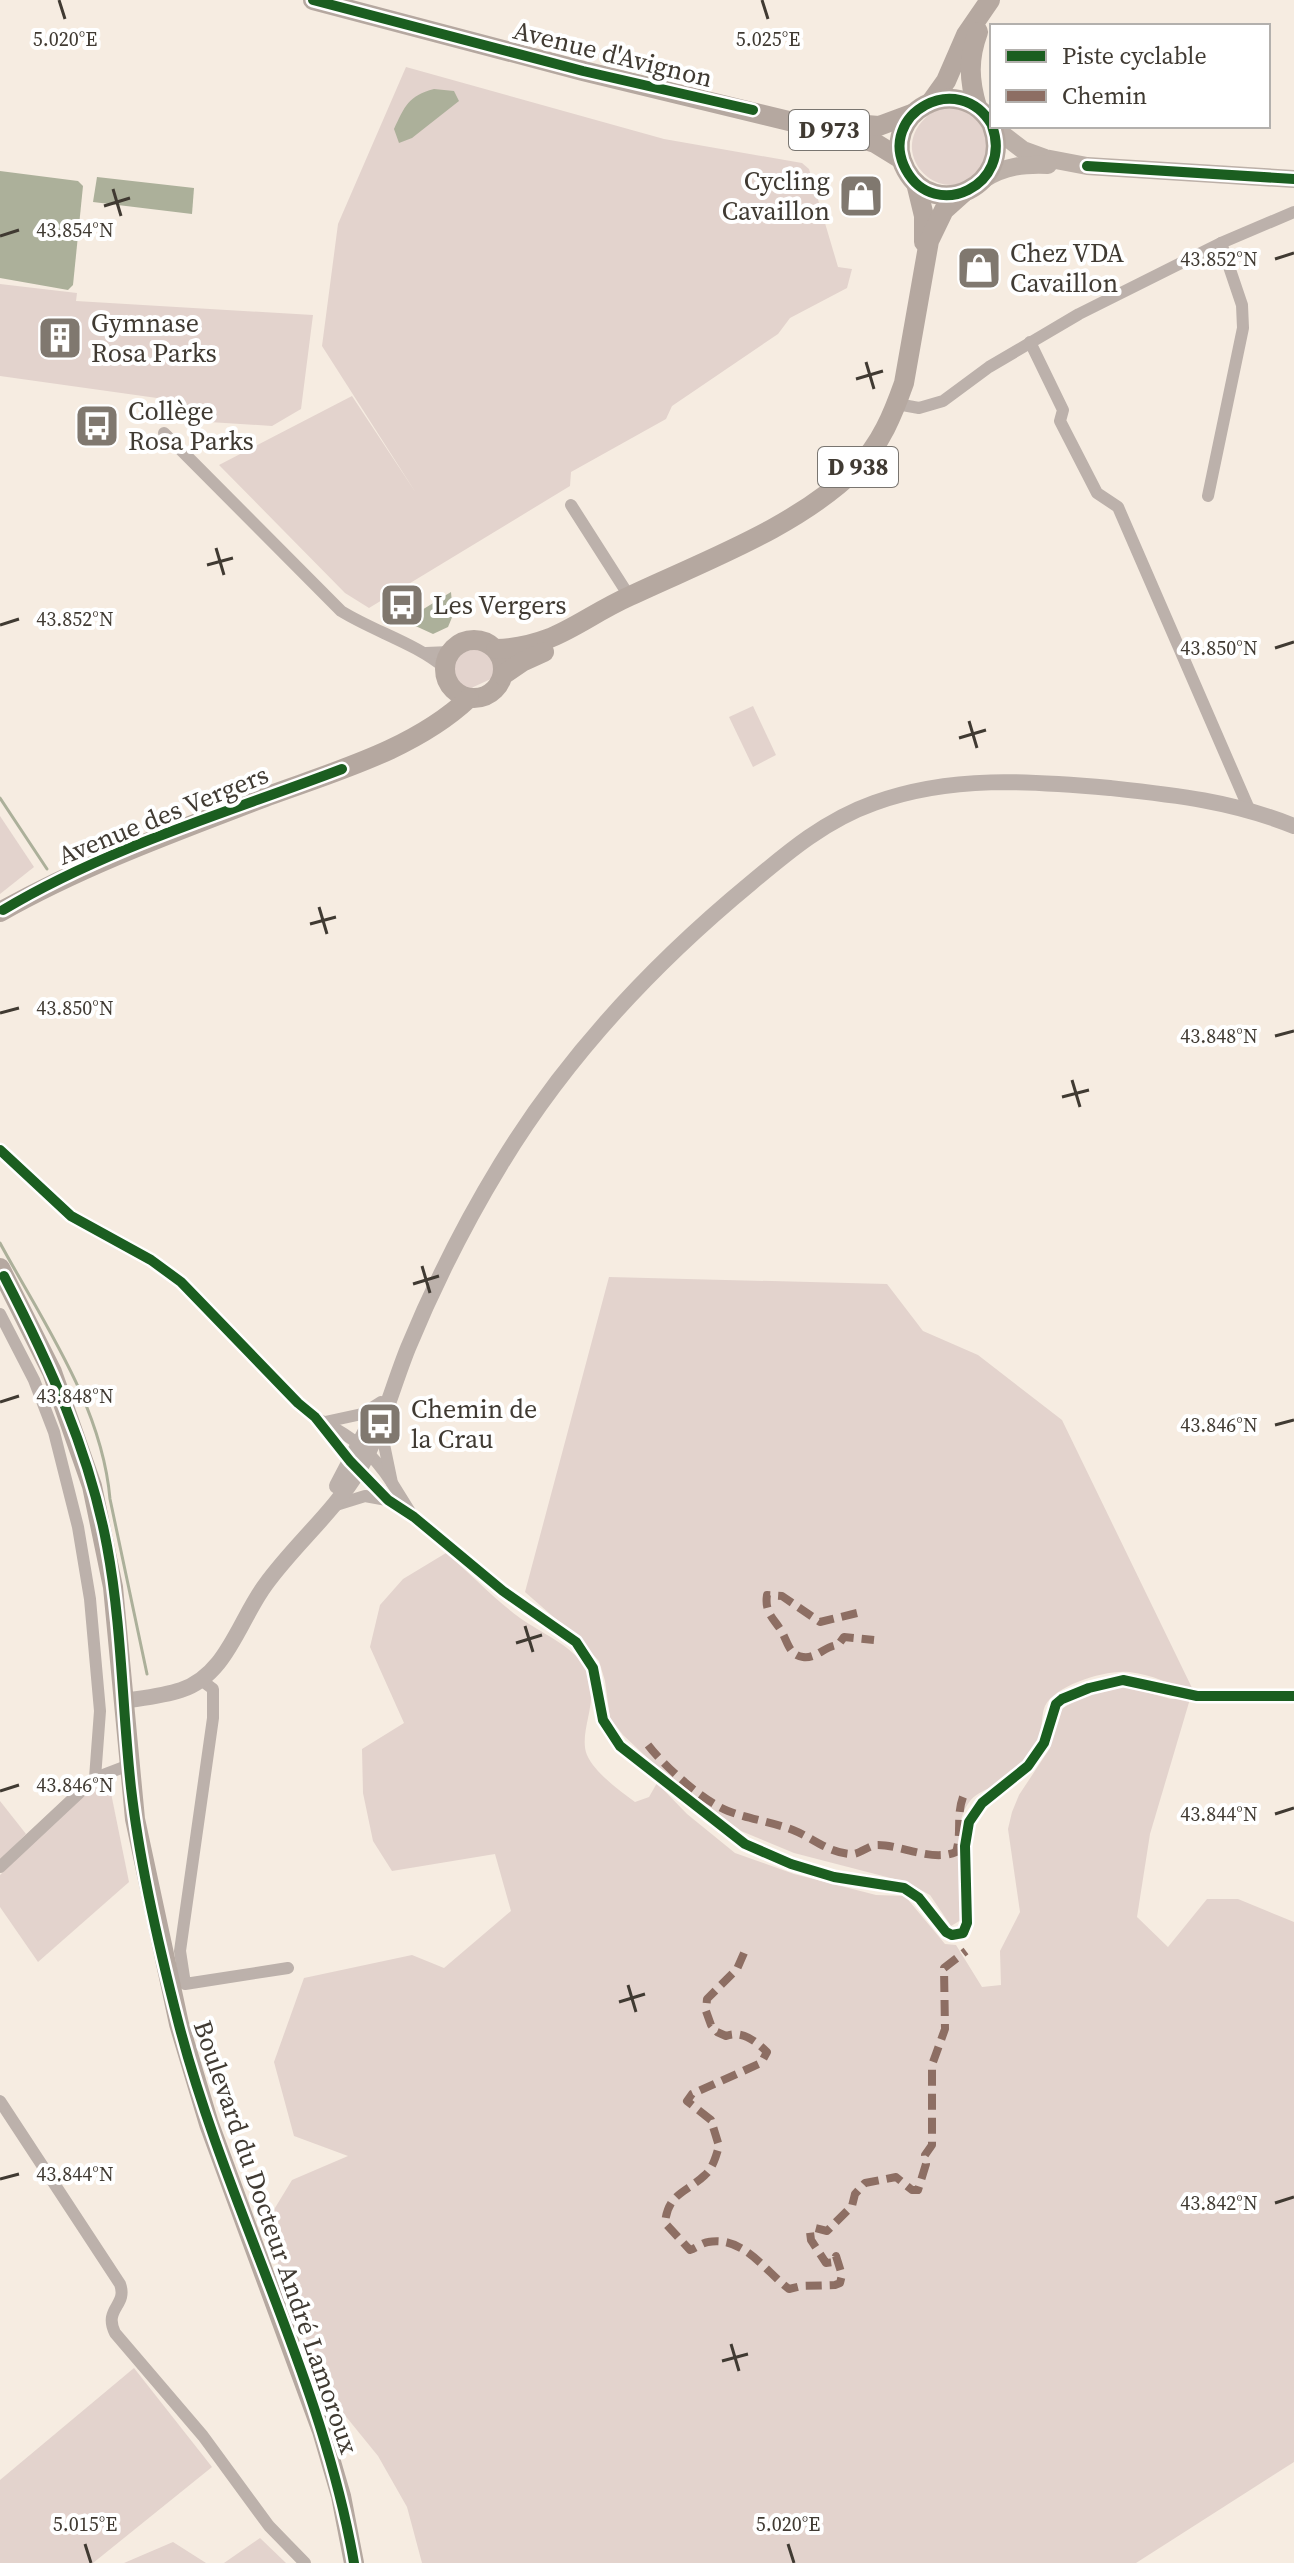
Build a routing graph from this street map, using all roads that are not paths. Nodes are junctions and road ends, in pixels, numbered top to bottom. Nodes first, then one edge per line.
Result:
1 (313, 0) edge
2 (989, 3) edge
3 (922, 107) junction
4 (977, 107) junction
5 (753, 110) junction
6 (990, 123) edge
7 (992, 128) edge
8 (995, 128) edge
9 (901, 159) junction
10 (1087, 166) junction
11 (984, 179) junction
12 (1294, 179) edge
13 (916, 183) junction
14 (963, 193) junction
15 (1294, 212) edge
16 (1221, 243) junction
17 (924, 264) junction
18 (1030, 342) junction
19 (897, 404) junction
20 (164, 433) dead end
21 (1208, 496) dead end
22 (571, 505) dead end
23 (631, 599) junction
24 (496, 649) junction
25 (448, 667) junction
26 (503, 675) junction
27 (469, 698) junction
28 (404, 741) junction
29 (1249, 809) junction
30 (1294, 826) edge
31 (1, 912) edge
32 (0, 1150) edge
33 (1, 1271) edge
34 (0, 1314) edge
35 (393, 1386) junction
36 (381, 1402) junction
37 (319, 1420) junction
38 (380, 1424) junction
39 (364, 1447) junction
40 (354, 1466) junction
41 (392, 1483) junction
42 (388, 1500) junction
43 (336, 1505) junction
44 (414, 1517) junction
45 (315, 1525) junction
46 (201, 1680) junction
47 (1294, 1696) edge
48 (124, 1701) junction
49 (129, 1765) junction
50 (95, 1778) junction
51 (0, 1867) edge
52 (288, 1968) dead end
53 (0, 2101) edge
54 (305, 2563) edge
55 (354, 2563) edge

1 - 5 main road, Avenue d'Avignon / D 973
2 - 3 main road
2 - 4 main road
3 - 4 main road
3 - 5 main road, Avenue d'Avignon / D 973
3 - 9 main road
4 - 6 main road
5 - 9 main road, Avenue d'Avignon / D 973
7 - 11 main road
8 - 10 main road
9 - 13 main road, D 938
10 - 11 main road
10 - 12 main road
11 - 14 main road, D 938
13 - 14 main road
13 - 17 main road, D 938
14 - 17 main road, D 938
15 - 16 street
16 - 18 street
16 - 21 street
17 - 19 main road, D 938
18 - 19 street
18 - 29 street
19 - 23 main road, D 938
20 - 25 street
22 - 23 street
23 - 24 main road, D 938
23 - 26 main road, D 938
24 - 25 main road, D 938
24 - 26 main road
25 - 27 main road
25 - 28 main road, Avenue des Vergers / D 938
26 - 27 main road, D 938
27 - 28 main road, Avenue des Vergers / D 938
28 - 31 main road, Avenue des Vergers / D 938
29 - 30 street
29 - 35 street
32 - 37 street
33 - 48 main road, Boulevard du Docteur André Lamoroux
34 - 50 street
35 - 36 street
35 - 38 street
36 - 37 street
36 - 39 street
37 - 39 street
37 - 40 street
38 - 39 street
38 - 41 street
39 - 40 street
39 - 41 street
40 - 42 street
40 - 43 street
40 - 45 street
41 - 44 street
42 - 43 street
42 - 44 street
43 - 45 street
44 - 47 street
45 - 46 street
46 - 48 street
46 - 52 street
48 - 49 main road, Boulevard du Docteur André Lamoroux
49 - 50 street
49 - 55 main road, Boulevard du Docteur André Lamoroux
50 - 51 street
53 - 54 street

